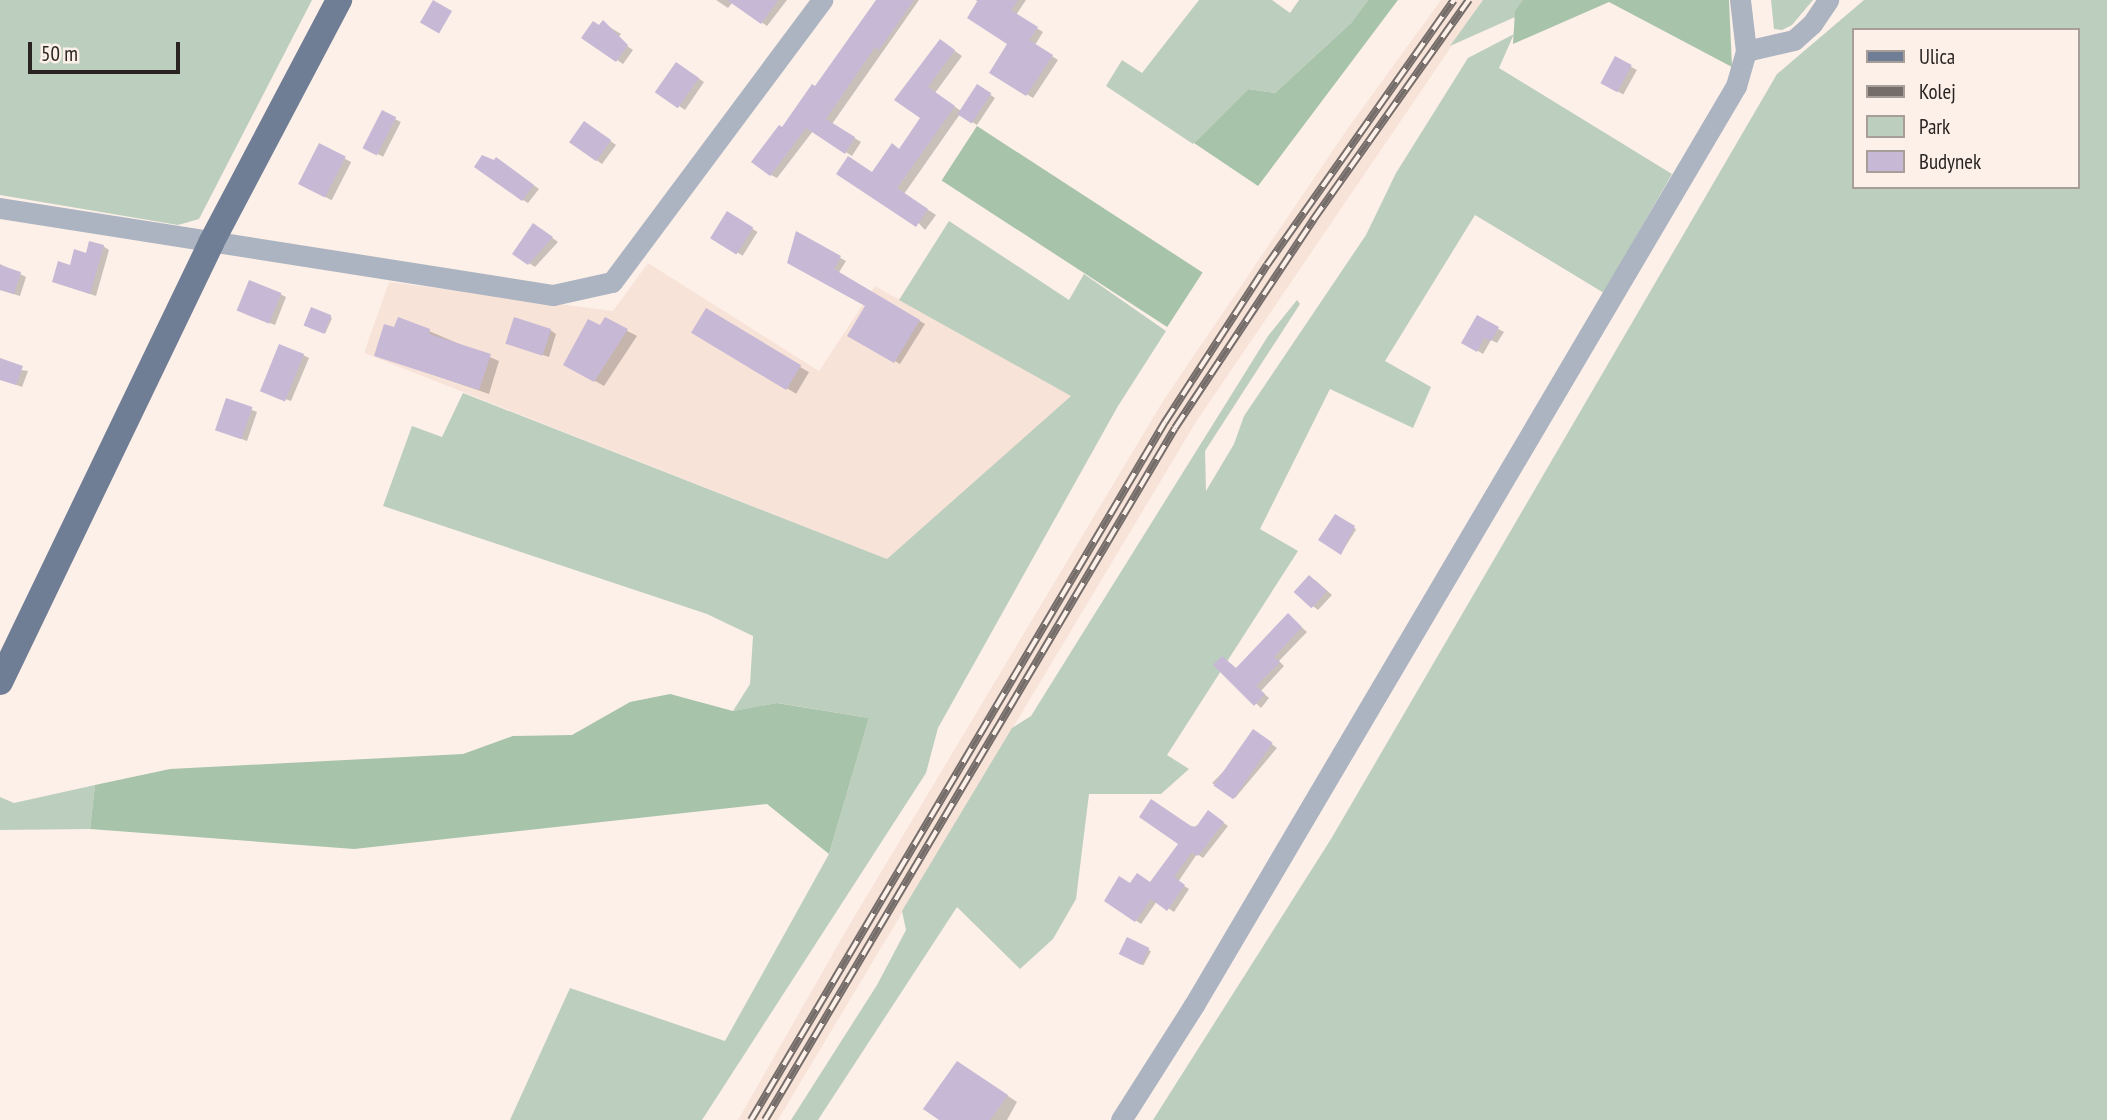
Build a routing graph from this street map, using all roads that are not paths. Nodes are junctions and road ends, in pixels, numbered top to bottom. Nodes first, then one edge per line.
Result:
1 (339, 0) edge
2 (822, 0) edge
3 (1740, 0) edge
4 (1828, 0) edge
5 (1746, 51) junction
6 (0, 208) edge
7 (211, 243) junction
8 (0, 682) edge
9 (1121, 1120) edge

1 - 7 main road
2 - 7 street
3 - 5 street
4 - 5 street
5 - 9 street
6 - 7 street
7 - 8 main road

